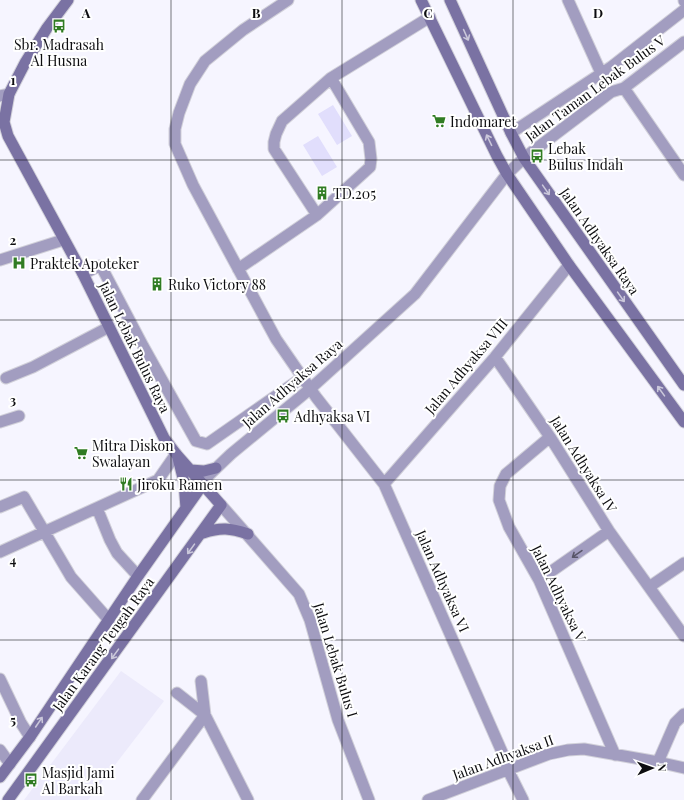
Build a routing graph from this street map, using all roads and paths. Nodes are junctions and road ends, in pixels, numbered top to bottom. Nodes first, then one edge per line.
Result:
1 (68, 0) edge
2 (288, 0) edge
3 (421, 0) edge
4 (450, 0) edge
5 (568, 0) edge
6 (684, 10) edge
7 (430, 17) junction
8 (684, 42) edge
9 (601, 73) junction
10 (331, 78) junction
11 (624, 88) junction
12 (4, 95) edge
13 (511, 133) junction
14 (524, 158) junction
15 (507, 174) junction
16 (684, 175) edge
17 (317, 215) junction
18 (63, 240) junction
19 (0, 260) edge
20 (569, 265) junction
21 (238, 269) junction
22 (82, 274) junction
23 (110, 327) junction
24 (495, 357) junction
25 (303, 377) junction
26 (6, 378) dead end
27 (684, 386) edge
28 (310, 389) junction
29 (19, 416) dead end
30 (0, 422) edge
31 (684, 422) edge
32 (550, 437) junction
33 (176, 455) junction
34 (216, 468) junction
35 (190, 470) junction
36 (203, 484) junction
37 (384, 484) junction
38 (1, 505) edge
39 (221, 505) junction
40 (97, 508) junction
41 (186, 508) junction
42 (609, 531) junction
43 (44, 532) junction
44 (202, 533) junction
45 (248, 534) junction
46 (0, 552) edge
47 (684, 563) edge
48 (138, 576) junction
49 (540, 580) junction
50 (649, 587) junction
51 (109, 620) junction
52 (684, 636) edge
53 (0, 679) edge
54 (177, 693) dead end
55 (189, 702) junction
56 (684, 714) edge
57 (205, 715) junction
58 (30, 737) junction
59 (0, 750) edge
60 (615, 755) junction
61 (658, 762) junction
62 (10, 764) junction
63 (684, 768) edge
64 (508, 770) junction
65 (0, 776) edge
66 (244, 798) edge
67 (8, 800) edge
68 (142, 800) edge
69 (369, 800) edge
70 (428, 800) edge
71 (523, 800) edge

1 - 12 main road, Jalan Lebak Bulus Raya
2 - 21 street, Jalan Adhyaksa VI
3 - 7 main road
4 -> 13 main road, Jalan Adhyaksa Raya
5 - 9 street
6 - 9 street, Jalan Taman Lebak Bulus V
7 - 10 street
15 -> 7 main road
8 - 11 street, Jalan Taman Lebak Bulus V
9 - 13 street, Jalan Taman Lebak Bulus V
10 - 17 street
10 - 17 street
11 - 14 street, Jalan Taman Lebak Bulus V
11 - 16 street
12 - 18 main road, Jalan Lebak Bulus Raya
13 - 14 main road, Jalan Adhyaksa Raya
14 - 15 street, Jalan Taman Lebak Bulus V
14 -> 27 main road, Jalan Adhyaksa Raya
15 - 20 main road
15 - 28 street, Jalan Adhyaksa Raya
17 - 21 street
18 - 19 street
18 - 22 main road, Jalan Lebak Bulus Raya
20 - 24 street, Jalan Adhyaksa VIII
31 -> 20 main road
21 - 25 street, Jalan Adhyaksa VI
22 - 23 main road, Jalan Lebak Bulus Raya
22 - 25 street
23 - 26 street
23 - 33 main road, Jalan Lebak Bulus Raya
24 - 32 street, Jalan Adhyaksa IV
24 - 37 street, Jalan Adhyaksa VIII
25 - 28 street, Jalan Adhyaksa VI
28 - 34 street, Jalan Adhyaksa Raya
28 - 37 street, Jalan Adhyaksa VI
29 - 30 street
32 - 42 street, Jalan Adhyaksa IV
32 - 49 street, Jalan Adhyaksa V
33 - 35 main road, Jalan Lebak Bulus Raya
33 - 40 street
33 - 41 main road
34 - 35 main road
34 - 36 street, Jalan Adhyaksa Raya
35 - 36 main road, Jalan Lebak Bulus Raya
36 - 39 main road, Jalan Lebak Bulus Raya
36 - 41 main road, Jalan Karang Tengah Raya
37 - 64 street, Jalan Adhyaksa VI
38 - 43 street
39 - 44 main road, Jalan Karang Tengah Raya
39 - 45 street, Jalan Lebak Bulus I
40 - 43 street
40 - 48 street
41 - 48 main road, Jalan Karang Tengah Raya
42 -> 49 street
42 - 50 street, Jalan Adhyaksa IV
43 - 46 street
43 - 51 street
44 - 45 main road
44 -> 67 main road, Jalan Karang Tengah Raya
45 - 69 street, Jalan Lebak Bulus I
47 - 50 street
48 - 51 main road, Jalan Karang Tengah Raya
49 - 60 street, Jalan Adhyaksa V
50 - 52 street, Jalan Adhyaksa IV
58 -> 51 main road, Jalan Karang Tengah Raya
53 - 58 street
54 - 55 street
55 - 57 street
55 - 57 street
56 - 61 street
57 - 66 street
57 - 68 street
58 - 62 main road, Jalan Karang Tengah Raya
59 - 62 street
60 - 61 street, Jalan Adhyaksa II
60 - 64 street, Jalan Adhyaksa II
61 - 63 street, Jalan Adhyaksa II
62 - 65 main road, Jalan Karang Tengah Raya
64 - 70 street, Jalan Adhyaksa II
64 - 71 street, Jalan Adhyaksa VI

